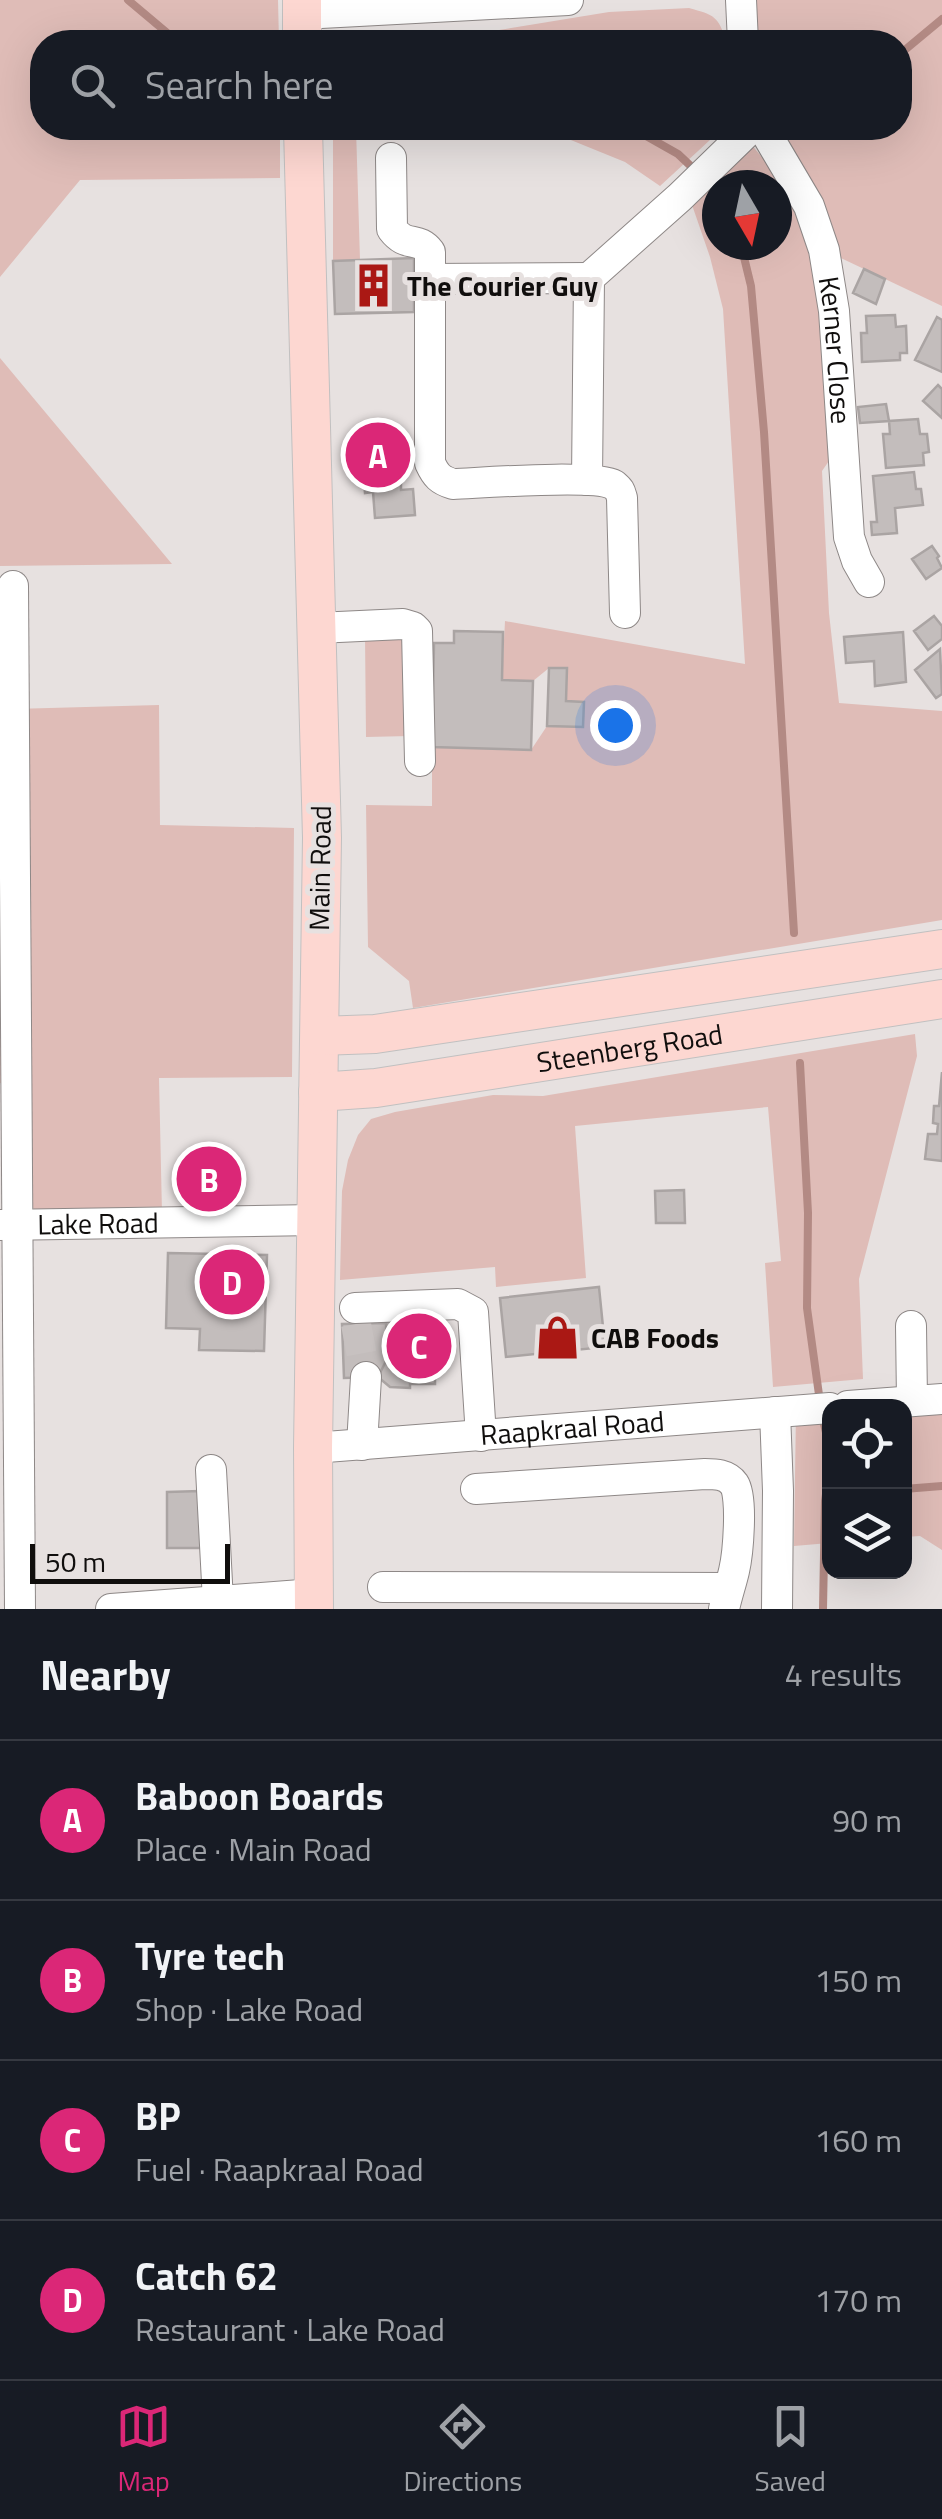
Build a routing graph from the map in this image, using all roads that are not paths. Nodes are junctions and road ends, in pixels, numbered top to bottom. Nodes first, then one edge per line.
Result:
1 (568, 0) edge
2 (741, 0) edge
3 (488, 2) edge
4 (302, 19) edge
5 (743, 30) edge
6 (303, 140) edge
7 (738, 140) edge
8 (770, 140) edge
9 (391, 158) dead end
10 (589, 278) junction
11 (430, 279) junction
12 (587, 480) junction
13 (869, 582) dead end
14 (13, 586) dead end
15 (625, 613) dead end
16 (317, 628) junction
17 (420, 760) dead end
18 (942, 948) edge
19 (942, 999) edge
20 (320, 1036) junction
21 (318, 1092) junction
22 (316, 1220) junction
23 (8, 1225) edge
24 (315, 1307) junction
25 (911, 1326) dead end
26 (366, 1377) tunnel mouth
27 (927, 1400) edge
28 (822, 1409) edge
29 (786, 1411) junction
30 (480, 1436) junction
31 (362, 1446) junction
32 (314, 1448) junction
33 (211, 1470) dead end
34 (476, 1488) dead end
35 (383, 1586) dead end
36 (726, 1598) edge
37 (314, 1602) edge
38 (219, 1605) edge
39 (20, 1609) edge
40 (111, 1609) edge
41 (777, 1609) edge

1 - 3 street
2 - 5 street
3 - 4 street
6 - 16 main road, Main Road
7 - 10 street
8 - 13 street, Kerner Close
9 - 11 street
10 - 11 street
10 - 12 street
11 - 12 street
12 - 15 street
14 - 23 street
16 - 17 street
16 - 20 main road, Main Road
18 - 20 main road, Steenberg Road
19 - 21 main road, Steenberg Road
20 - 21 main road, Main Road
21 - 22 main road, Main Road
22 - 23 street, Lake Road
22 - 24 main road, Main Road
23 - 39 street
24 - 30 street
24 - 32 main road, Main Road
25 - 27 street
26 - 31 street
28 - 29 street, Raapkraal Road
29 - 30 street, Raapkraal Road
29 - 41 street
30 - 31 street, Raapkraal Road
31 - 32 street, Raapkraal Road
32 - 37 main road, Main Road
33 - 38 street
34 - 36 street
35 - 36 street
37 - 38 street
38 - 40 street

